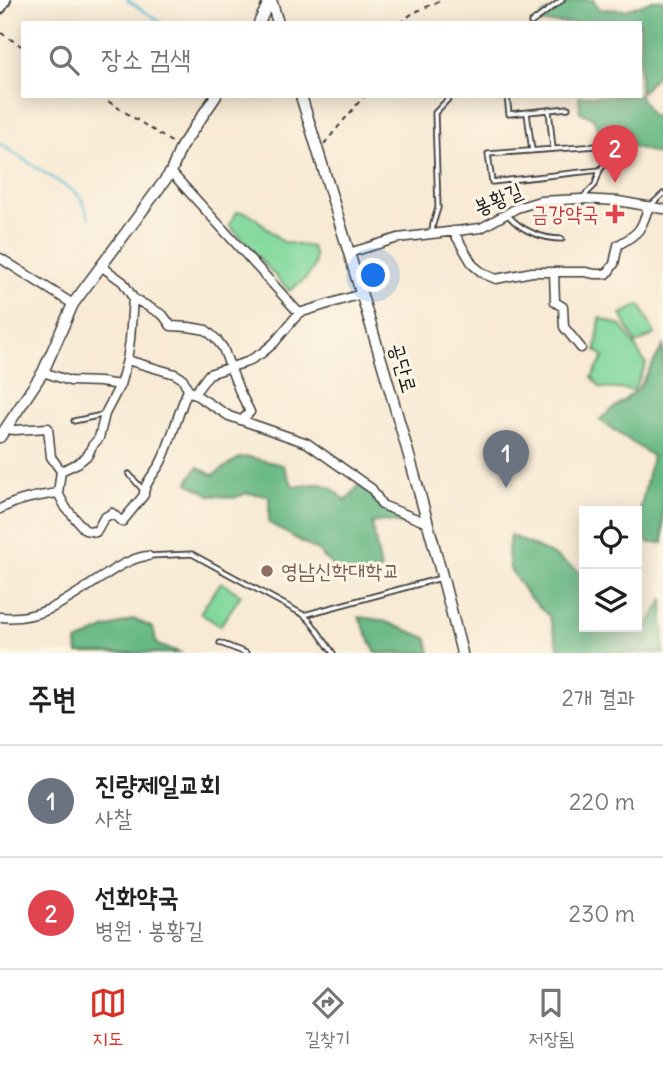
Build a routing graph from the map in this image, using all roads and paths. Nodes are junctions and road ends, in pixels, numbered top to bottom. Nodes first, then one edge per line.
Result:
1 (5, 0) edge
2 (271, 0) edge
3 (442, 0) edge
4 (562, 0) edge
5 (0, 8) edge
6 (260, 21) edge
7 (277, 21) edge
8 (403, 21) edge
9 (534, 21) edge
10 (1, 33) edge
11 (21, 46) edge
12 (103, 98) edge
13 (215, 98) edge
14 (302, 98) edge
15 (362, 98) edge
16 (449, 98) edge
17 (507, 98) edge
18 (568, 108) dead end
19 (549, 110) junction
20 (527, 113) junction
21 (173, 143) dead end
22 (553, 149) junction
23 (532, 150) junction
24 (318, 151) junction
25 (631, 155) dead end
26 (604, 159) junction
27 (600, 170) junction
28 (171, 172) junction
29 (663, 194) edge
30 (582, 199) junction
31 (649, 206) junction
32 (663, 209) edge
33 (508, 214) junction
34 (453, 231) junction
35 (432, 234) junction
36 (562, 239) dead end
37 (349, 253) junction
38 (0, 258) edge
39 (101, 265) junction
40 (554, 272) junction
41 (361, 294) junction
42 (133, 298) junction
43 (73, 304) junction
44 (299, 313) junction
45 (581, 348) dead end
46 (127, 360) junction
47 (230, 368) junction
48 (43, 372) junction
49 (120, 385) junction
50 (191, 392) junction
51 (105, 414) junction
52 (242, 420) junction
53 (74, 421) dead end
54 (3, 433) edge
55 (61, 471) junction
56 (129, 474) dead end
57 (143, 490) junction
58 (58, 493) junction
59 (0, 509) edge
60 (427, 523) junction
61 (149, 556) joint
62 (443, 578) junction
63 (304, 615) junction
64 (0, 617) edge
65 (220, 643) dead end
66 (246, 653) edge
67 (333, 653) edge
68 (462, 653) edge

1 - 5 main road
2 - 6 street
2 - 7 street
3 - 8 path
4 - 9 lane
10 - 11 path
12 - 21 path
13 - 28 street
14 - 24 street, 공단로
15 - 24 path
16 - 35 lane
17 - 20 lane
18 - 19 lane
19 - 20 lane
19 - 22 lane
20 - 23 lane
22 - 23 lane
22 - 26 lane
23 - 27 lane
24 - 37 street, 공단로
25 - 26 lane
26 - 27 lane
27 - 30 lane
28 - 39 street
28 - 44 street
29 - 31 lane
30 - 31 street, 봉황길
30 - 33 street, 봉황길
31 - 32 street, 봉황길
31 - 40 street
33 - 34 street, 봉황길
33 - 36 lane
34 - 35 street, 봉황길
34 - 40 street
35 - 37 street, 봉황길
37 - 41 street, 공단로
38 - 43 street
39 - 42 street
39 - 43 street
40 - 45 street
41 - 44 street
41 - 60 street, 공단로
42 - 46 street
42 - 47 street
43 - 48 street
44 - 47 street
46 - 49 street
46 - 50 street
47 - 50 street
47 - 52 street
48 - 49 street
48 - 54 street
49 - 51 street
50 - 52 street
50 - 57 street
51 - 53 lane
51 - 55 street
52 - 60 street
54 - 55 street
55 - 58 street
56 - 57 lane
57 - 58 street
58 - 59 street
60 - 62 street, 공단로
61 - 63 lane
61 - 64 street
62 - 63 lane
62 - 68 street, 공단로
63 - 67 lane
65 - 66 lane

